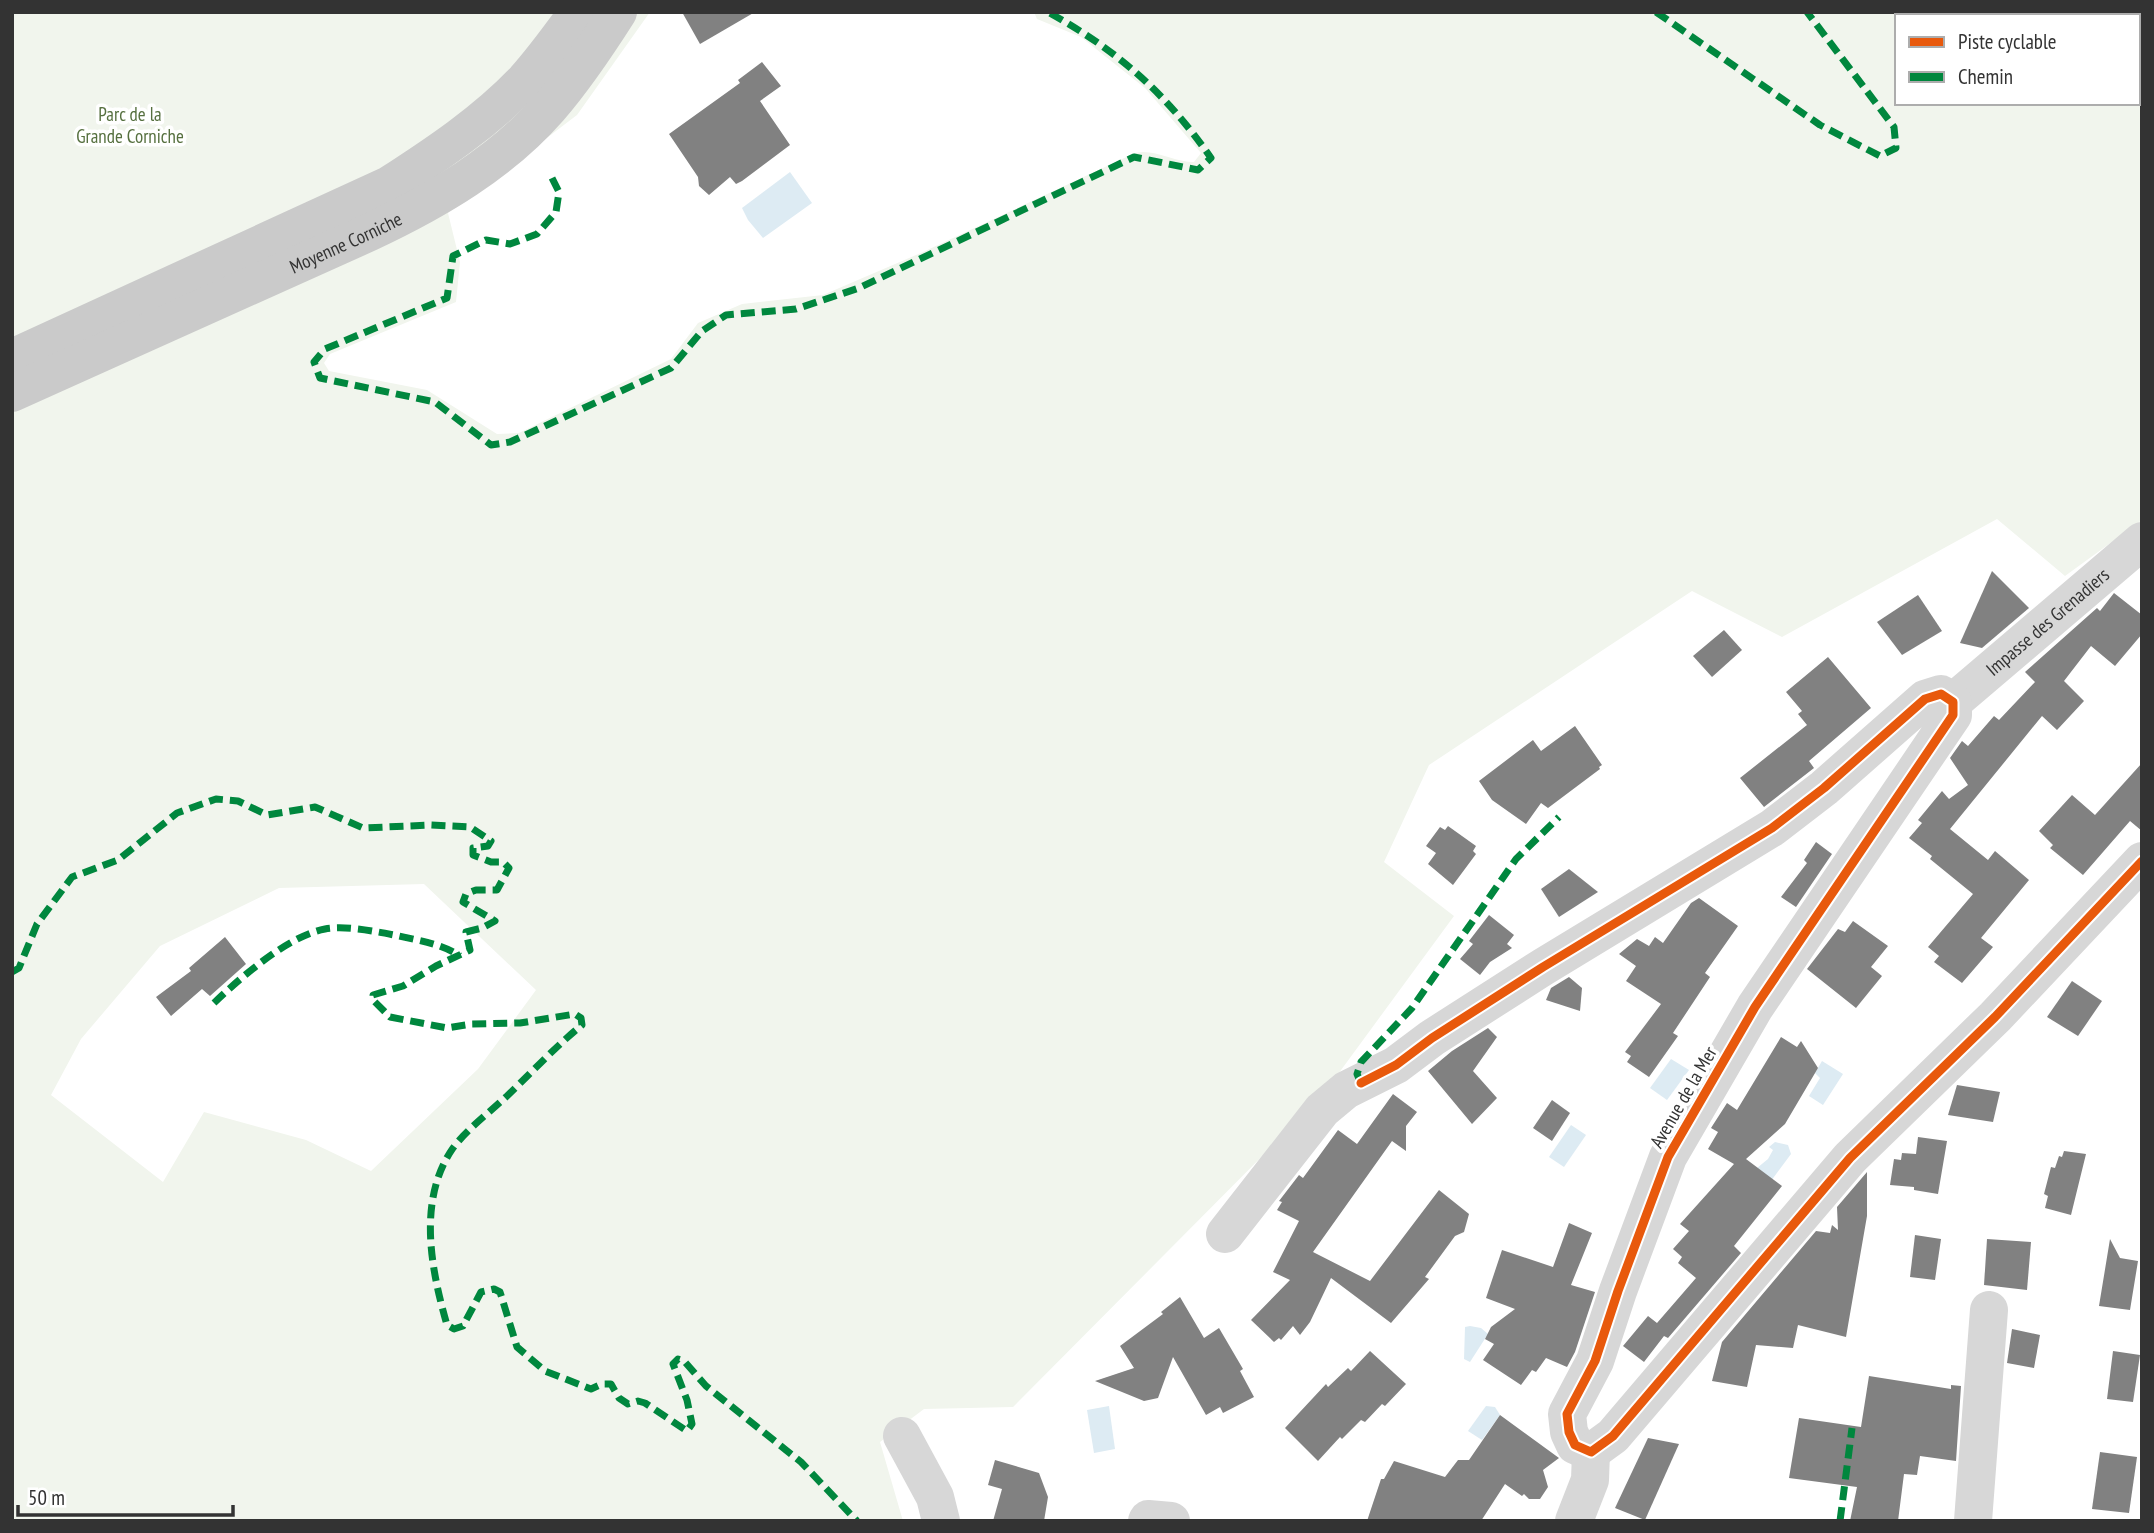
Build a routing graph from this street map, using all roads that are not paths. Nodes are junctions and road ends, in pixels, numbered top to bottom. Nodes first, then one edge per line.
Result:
1 (578, 12) edge
2 (618, 12) edge
3 (12, 358) edge
4 (12, 393) edge
5 (2142, 541) edge
6 (1953, 702) junction
7 (2142, 861) edge
8 (1225, 1234) dead end
9 (1989, 1310) dead end
10 (902, 1436) dead end
11 (1591, 1452) junction
12 (941, 1521) edge
13 (1574, 1521) edge
14 (1973, 1521) edge

1 - 3 main road, Moyenne Corniche
2 - 4 main road, Moyenne Corniche
5 - 6 street, Impasse des Grenadiers
6 - 8 street
6 - 11 street, Avenue de la Mer
7 - 11 street
9 - 14 street
10 - 12 street
11 - 13 street

